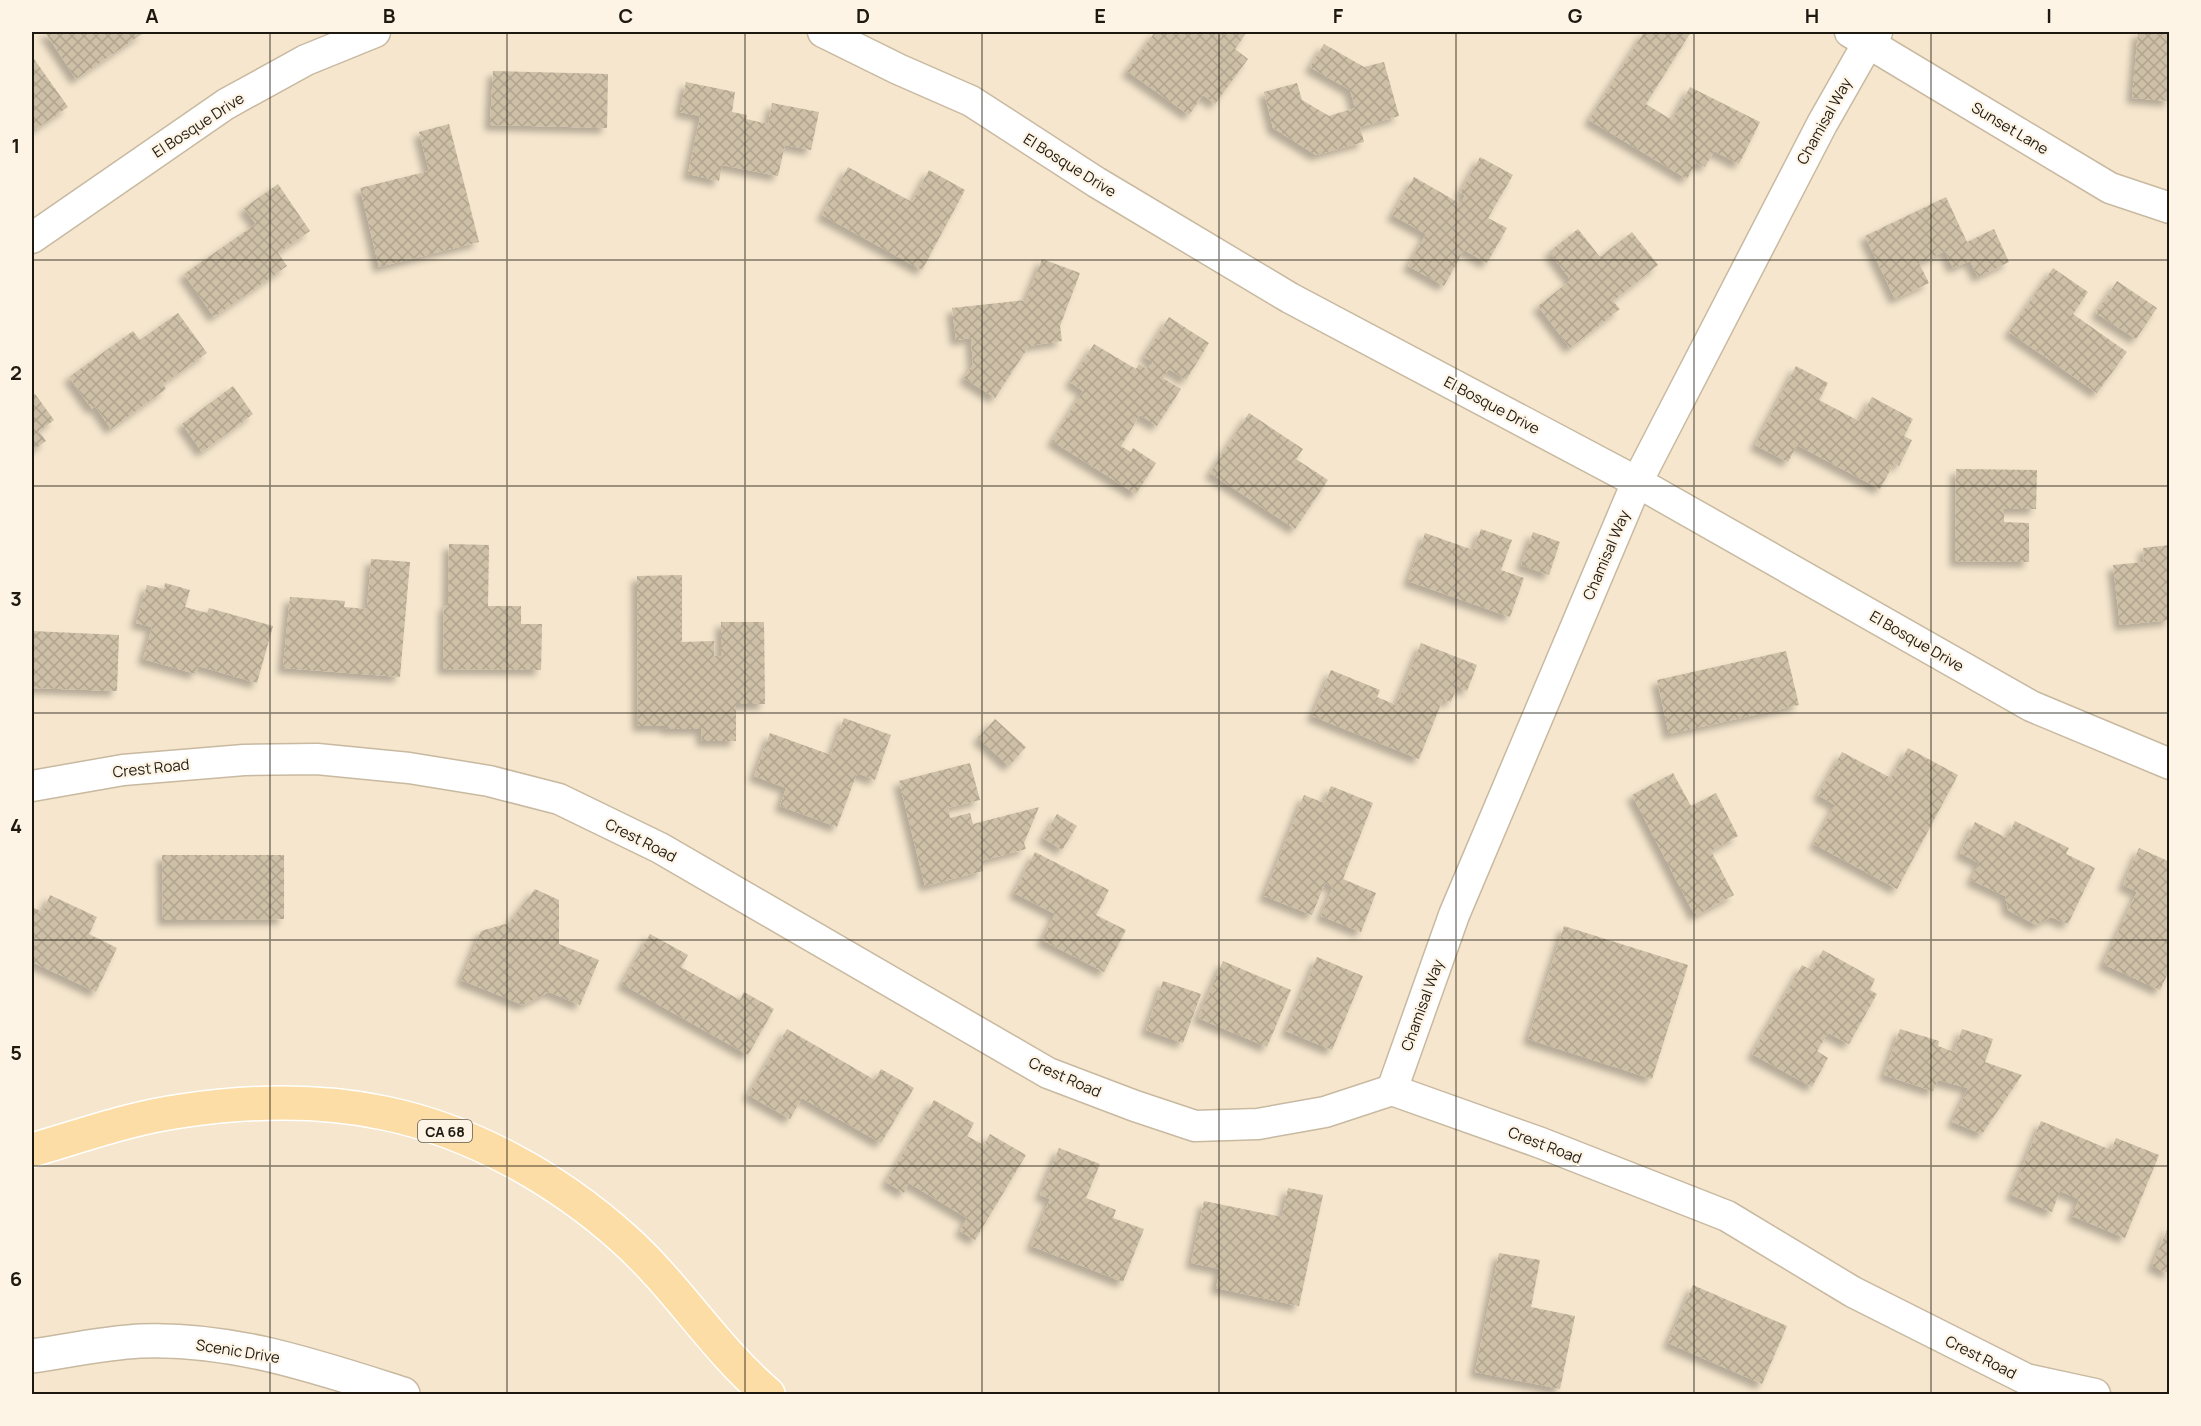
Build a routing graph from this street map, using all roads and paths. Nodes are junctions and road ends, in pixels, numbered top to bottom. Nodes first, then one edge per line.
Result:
1 (375, 32) edge
2 (823, 32) edge
3 (1865, 35) edge
4 (2169, 208) edge
5 (32, 238) edge
6 (1637, 482) junction
7 (2169, 764) edge
8 (32, 786) edge
9 (1392, 1089) junction
10 (32, 1150) edge
11 (32, 1356) edge
12 (403, 1395) edge
13 (768, 1395) edge
14 (2095, 1395) edge

1 - 5 street, El Bosque Drive
2 - 6 street, El Bosque Drive
3 - 4 street, Sunset Lane
3 - 6 street, Chamisal Way
6 - 7 street, El Bosque Drive
6 - 9 street, Chamisal Way
8 - 9 street, Crest Road
9 - 14 street, Crest Road
10 - 13 main road, CA 68
11 - 12 street, Scenic Drive

